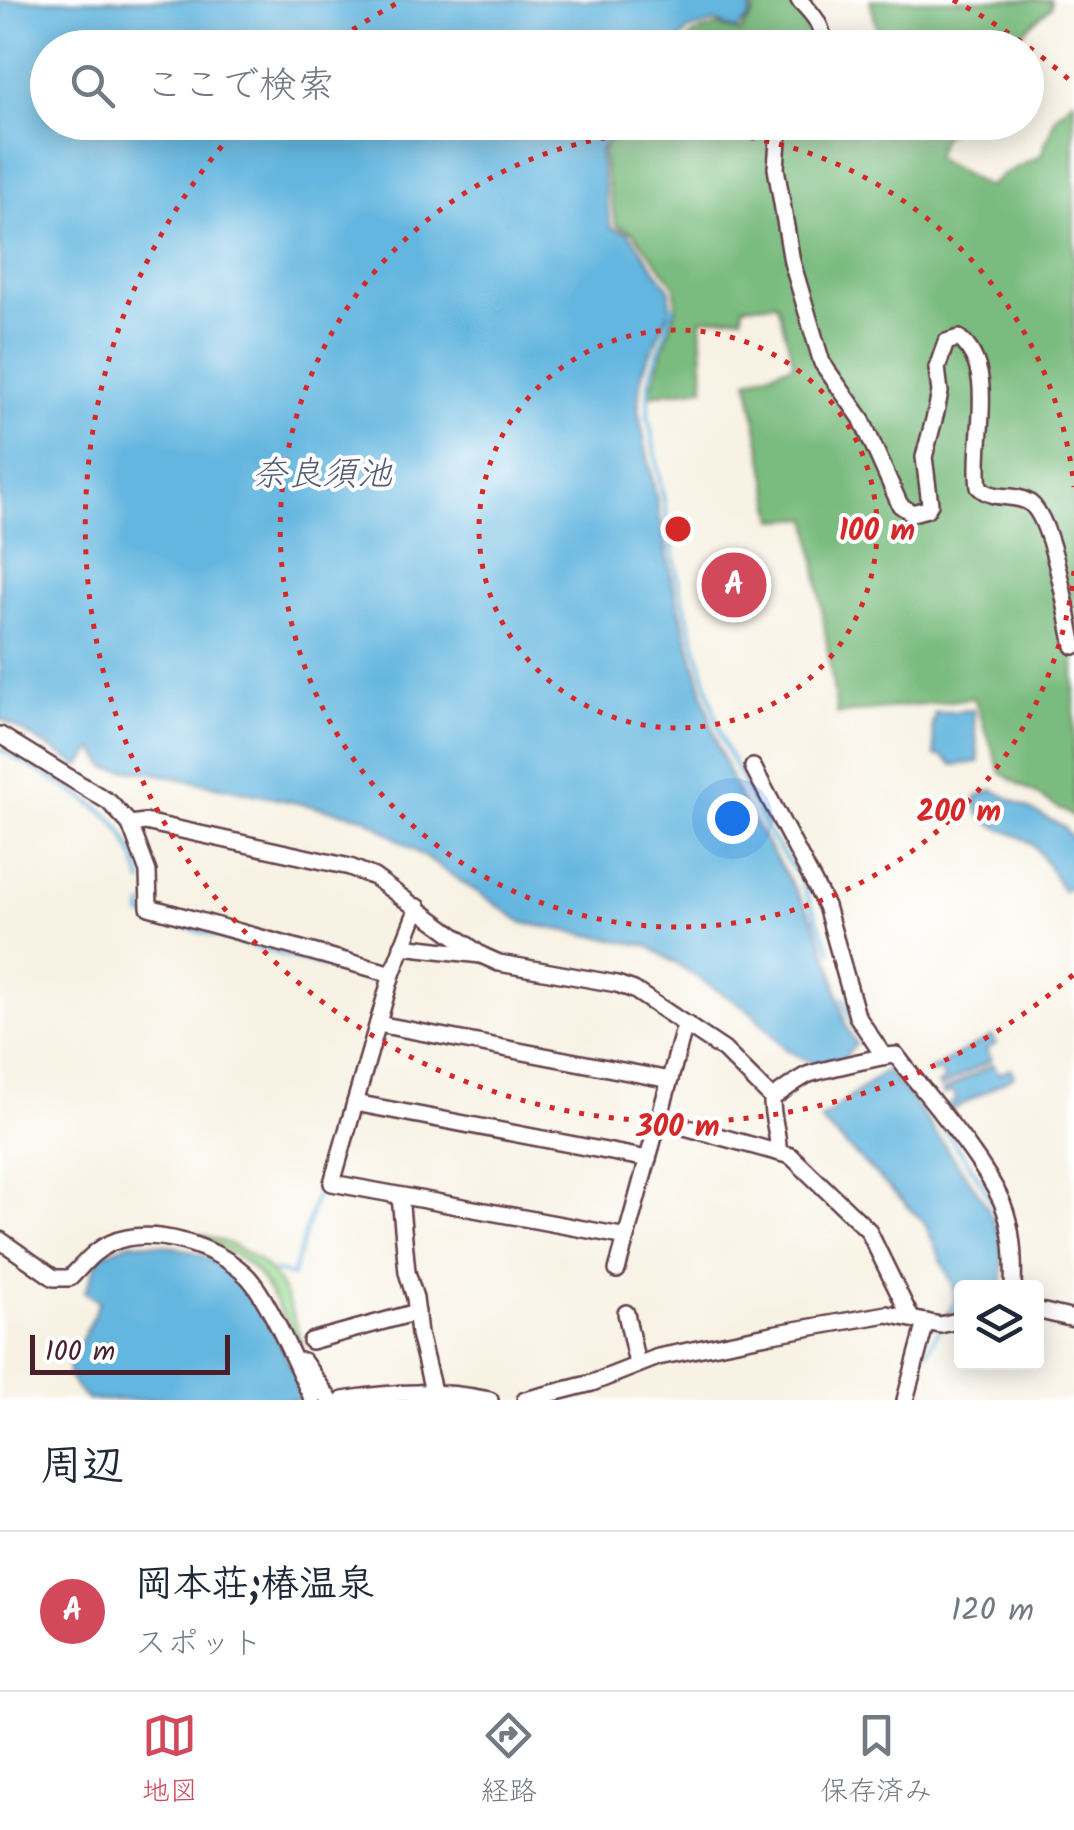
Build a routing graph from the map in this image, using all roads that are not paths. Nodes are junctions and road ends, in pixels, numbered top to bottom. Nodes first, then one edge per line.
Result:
1 (799, 0) edge
2 (821, 30) edge
3 (778, 140) edge
4 (1074, 646) edge
5 (0, 735) edge
6 (753, 767) dead end
7 (130, 824) junction
8 (418, 907) junction
9 (402, 946) junction
10 (481, 955) junction
11 (392, 974) junction
12 (378, 1024) junction
13 (688, 1025) junction
14 (883, 1055) junction
15 (670, 1080) junction
16 (772, 1098) junction
17 (355, 1103) junction
18 (659, 1120) junction
19 (778, 1151) junction
20 (648, 1159) junction
21 (400, 1196) junction
22 (627, 1237) junction
23 (0, 1240) edge
24 (617, 1270) dead end
25 (1013, 1280) edge
26 (417, 1312) junction
27 (1044, 1312) edge
28 (626, 1313) dead end
29 (910, 1316) junction
30 (1074, 1319) edge
31 (954, 1321) edge
32 (926, 1322) junction
33 (311, 1341) dead end
34 (286, 1345) junction
35 (637, 1364) junction
36 (434, 1391) junction
37 (313, 1400) edge
38 (330, 1400) edge
39 (343, 1400) edge
40 (490, 1400) edge
41 (524, 1400) edge
42 (905, 1400) edge

1 - 2 street
3 - 4 street
5 - 7 street
6 - 14 street
7 - 8 street
7 - 11 street
8 - 9 street
8 - 10 street
9 - 10 street
9 - 11 street
10 - 13 street
11 - 12 street
12 - 15 street
12 - 17 street
13 - 15 street
13 - 16 street
14 - 16 street
14 - 25 street
15 - 18 street
16 - 19 street
17 - 20 street
17 - 21 street
18 - 19 street
18 - 20 street
19 - 29 street
20 - 22 street
21 - 22 street
21 - 26 street
22 - 24 street
23 - 34 street
26 - 33 street
26 - 36 street
27 - 30 street
28 - 35 street
29 - 32 street
29 - 35 street
31 - 32 street
32 - 42 street
34 - 37 street
34 - 38 street
35 - 41 street
36 - 39 street
36 - 40 street

